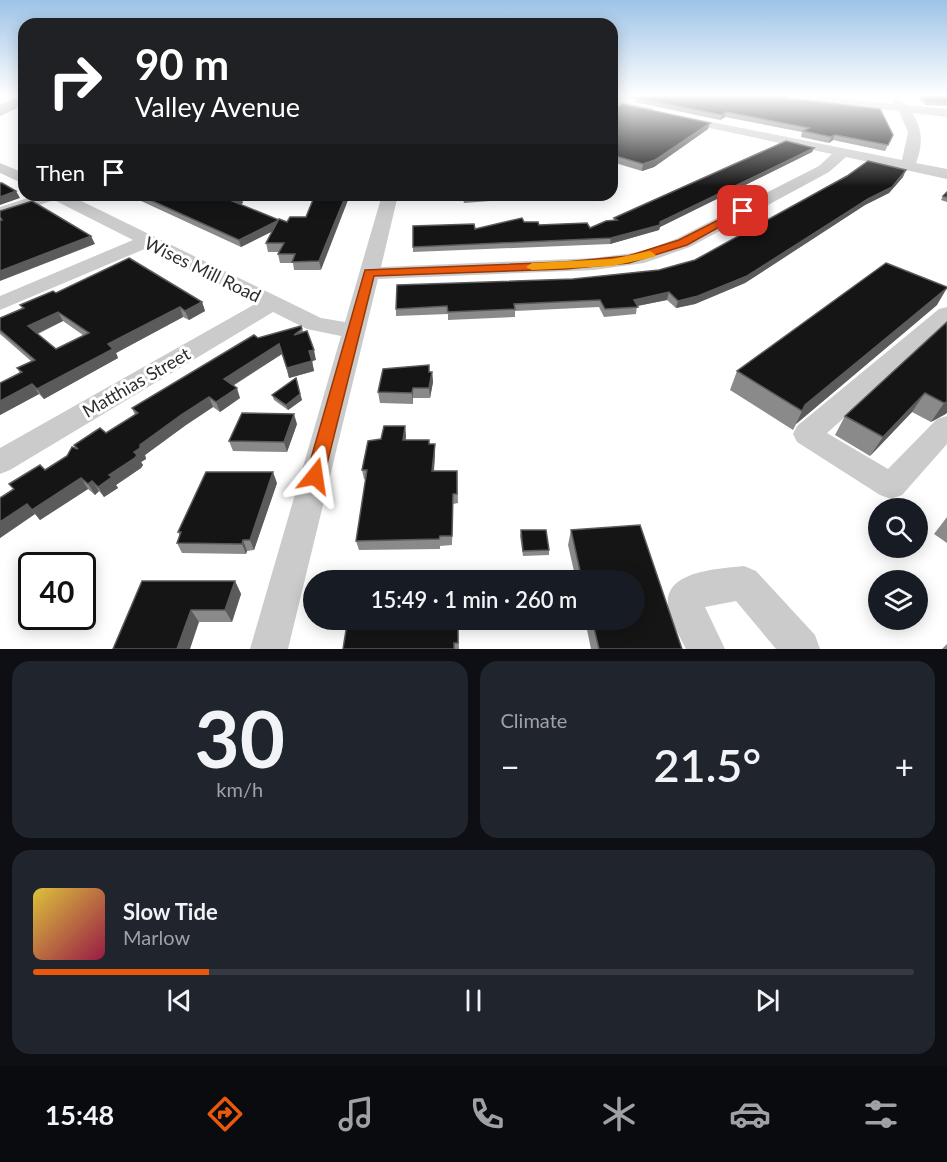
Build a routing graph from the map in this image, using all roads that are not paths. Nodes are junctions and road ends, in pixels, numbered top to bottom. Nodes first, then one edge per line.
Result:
1 (722, 126) edge
2 (913, 126) edge
3 (843, 152) junction
4 (907, 166) junction
5 (0, 167) edge
6 (947, 174) edge
7 (18, 176) edge
8 (36, 201) edge
9 (66, 201) edge
10 (388, 201) edge
11 (0, 213) edge
12 (147, 241) junction
13 (369, 273) junction
14 (273, 303) junction
15 (0, 304) edge
16 (947, 314) edge
17 (354, 331) junction
18 (947, 426) edge
19 (0, 462) edge
20 (269, 649) edge
21 (706, 649) edge
22 (801, 649) edge

1 - 3 street
2 - 4 street
3 - 4 street
3 - 13 street
4 - 6 street
5 - 7 street
8 - 11 street
9 - 12 street, Wises Mill Road
10 - 13 street
12 - 14 street, Wises Mill Road
12 - 15 street
13 - 17 street
14 - 17 street, Wises Mill Road
14 - 19 street, Matthias Street
16 - 18 street
17 - 20 street
21 - 22 street

